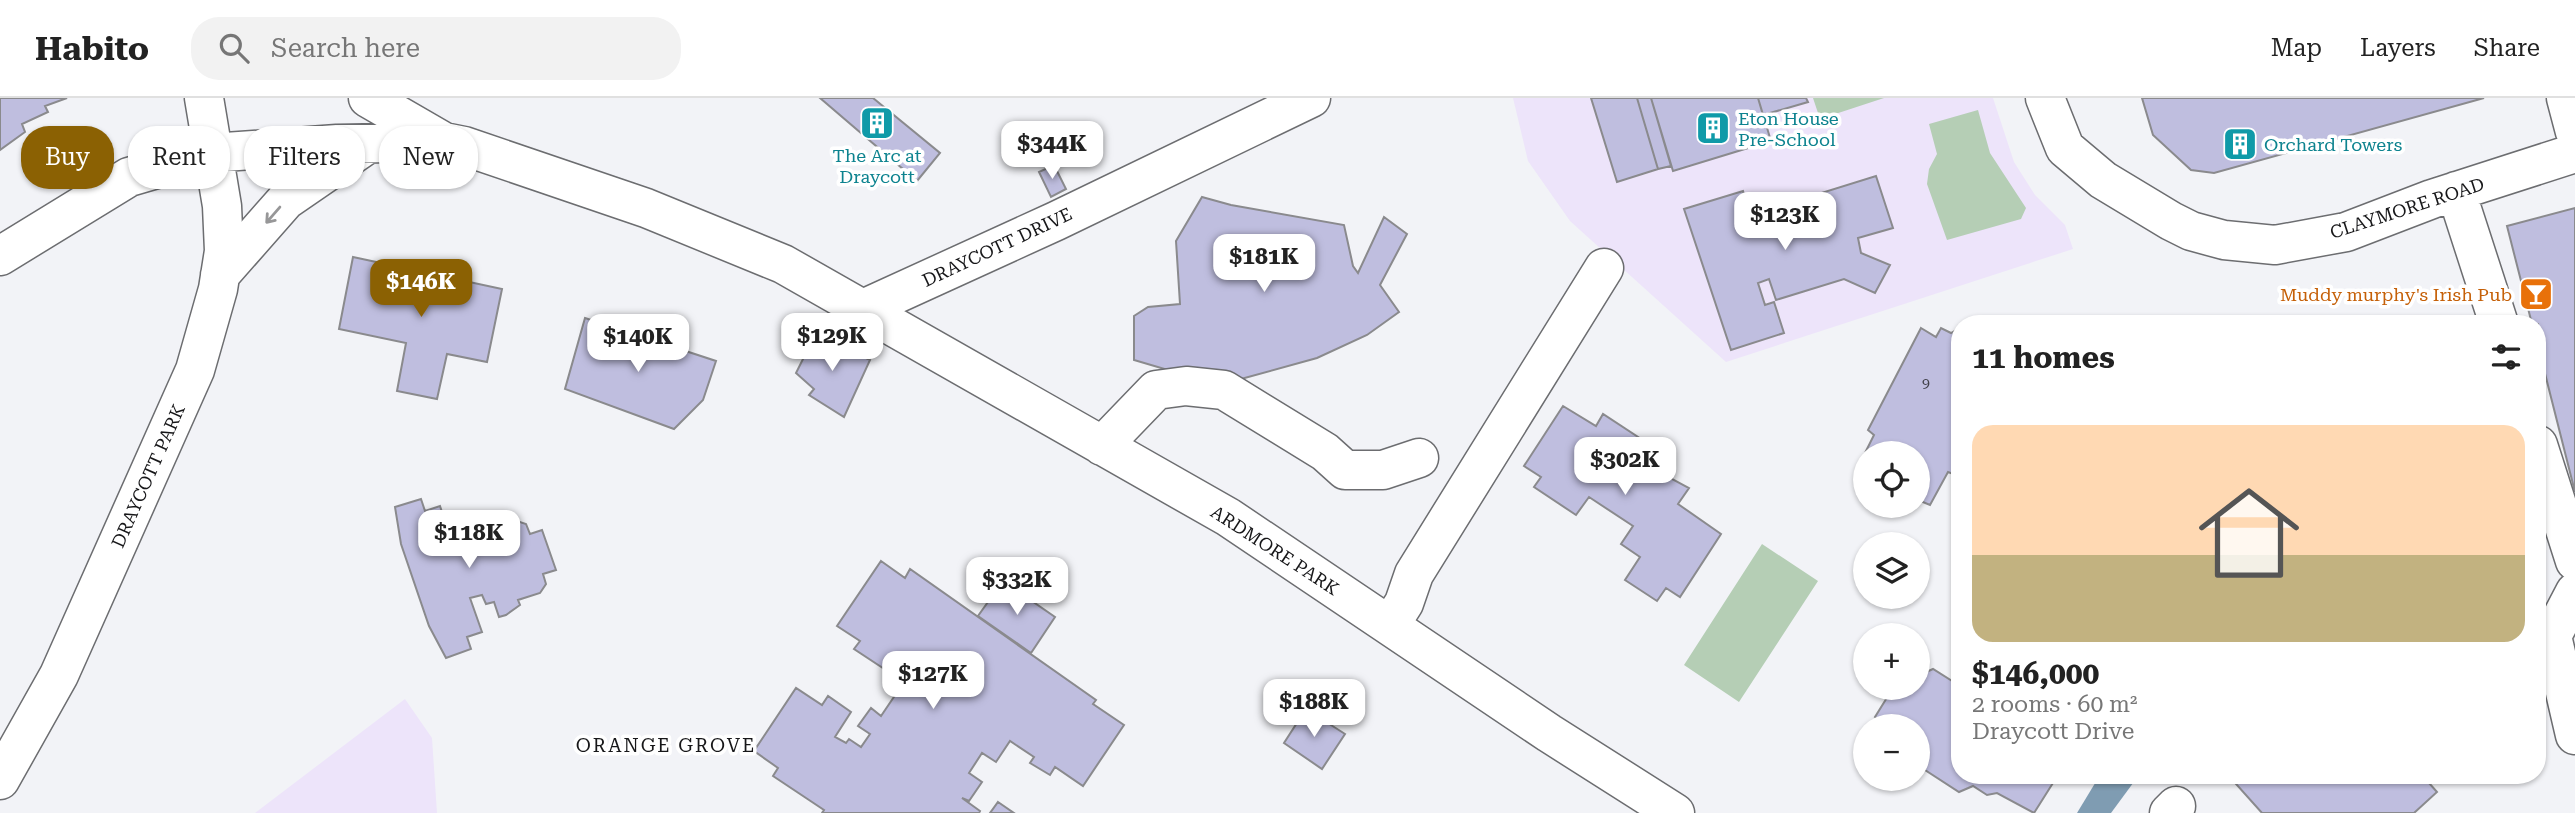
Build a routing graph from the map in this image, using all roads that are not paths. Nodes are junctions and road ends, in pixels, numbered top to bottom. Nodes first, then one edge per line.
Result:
1 (204, 98) edge
2 (368, 98) edge
3 (1311, 98) edge
4 (2045, 98) edge
5 (2566, 98) edge
6 (208, 126) edge
7 (416, 126) edge
8 (2575, 132) edge
9 (379, 144) edge
10 (366, 145) junction
11 (478, 151) edge
12 (230, 152) edge
13 (2575, 153) edge
14 (128, 178) edge
15 (218, 189) edge
16 (2456, 191) junction
17 (0, 256) edge
18 (1604, 268) dead end
19 (220, 275) junction
20 (861, 310) junction
21 (2496, 315) edge
22 (1102, 446) junction
23 (1419, 458) dead end
24 (2546, 470) edge
25 (2575, 561) edge
26 (2575, 592) edge
27 (1390, 625) junction
28 (2575, 735) edge
29 (0, 780) edge
30 (1675, 813) edge

1 - 6 street
2 - 7 street
3 - 20 street, DRAYCOTT DRIVE
4 - 16 street, CLAYMORE ROAD
5 - 8 street
9 - 10 street
10 - 12 street
10 -> 19 street
11 - 20 street
13 - 16 street, CLAYMORE ROAD
14 - 17 street
15 - 19 street, DRAYCOTT PARK
16 - 21 street
18 - 27 street
19 - 29 street, DRAYCOTT PARK
20 - 22 street, ARDMORE PARK
22 - 23 street
22 - 27 street, ARDMORE PARK
24 - 25 street
26 - 28 street
27 - 30 street, ARDMORE PARK

